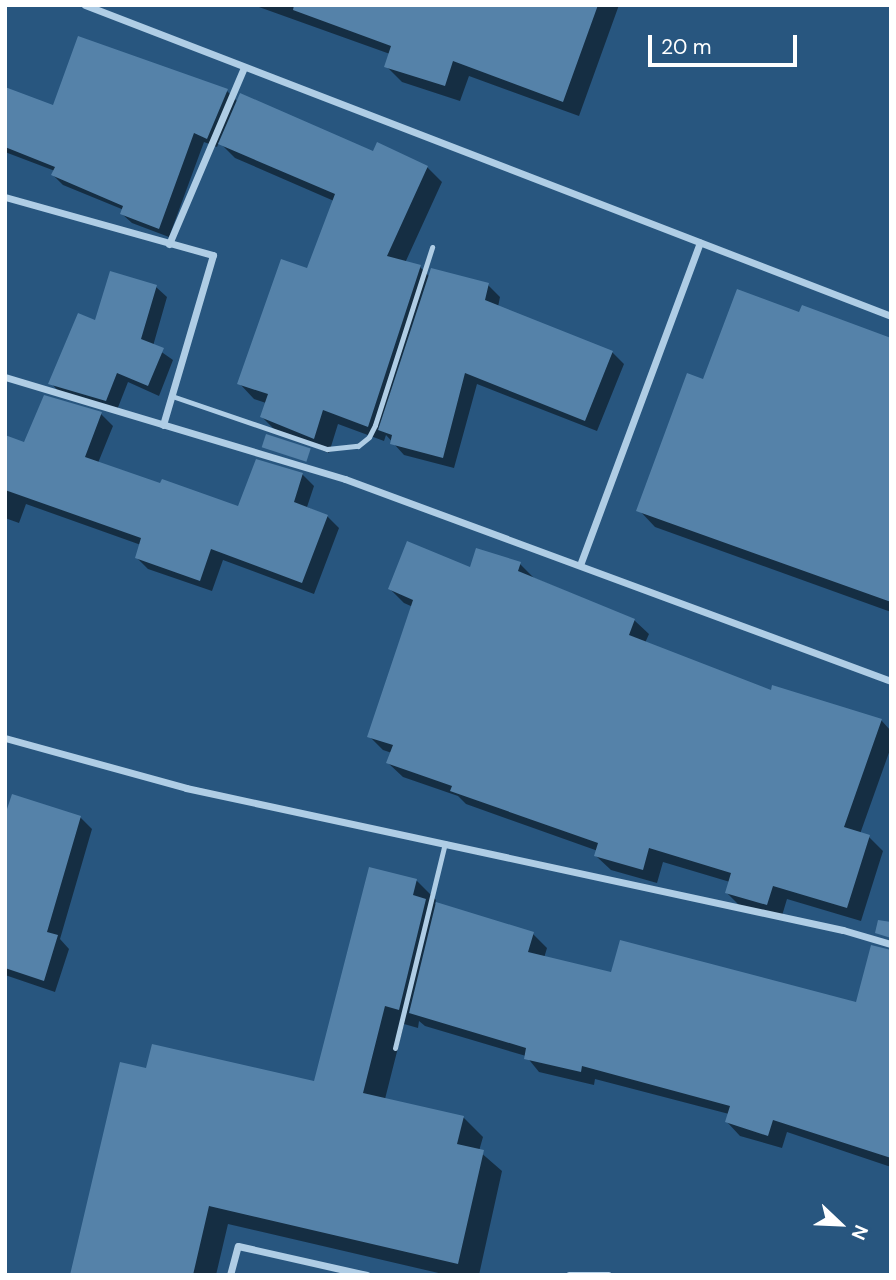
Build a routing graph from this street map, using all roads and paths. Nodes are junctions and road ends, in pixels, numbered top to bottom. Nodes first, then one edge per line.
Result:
1 (85, 5) edge
2 (244, 67) junction
3 (5, 197) edge
4 (700, 243) junction
5 (169, 244) junction
6 (432, 247) dead end
7 (891, 316) edge
8 (5, 377) edge
9 (172, 396) junction
10 (163, 425) junction
11 (580, 565) junction
12 (891, 681) edge
13 (5, 738) edge
14 (445, 844) junction
15 (891, 944) edge
16 (395, 1048) dead end
17 (230, 1275) edge
18 (367, 1275) edge
19 (569, 1275) edge
20 (608, 1275) edge

1 - 2 street
2 - 4 street
2 - 5 street
3 - 5 street
4 - 7 street
4 - 11 street
5 - 9 street
6 - 9 lane
8 - 10 street
9 - 10 street
10 - 11 street
11 - 12 street
13 - 14 street
14 - 15 street
14 - 16 lane
17 - 18 street
19 - 20 street

